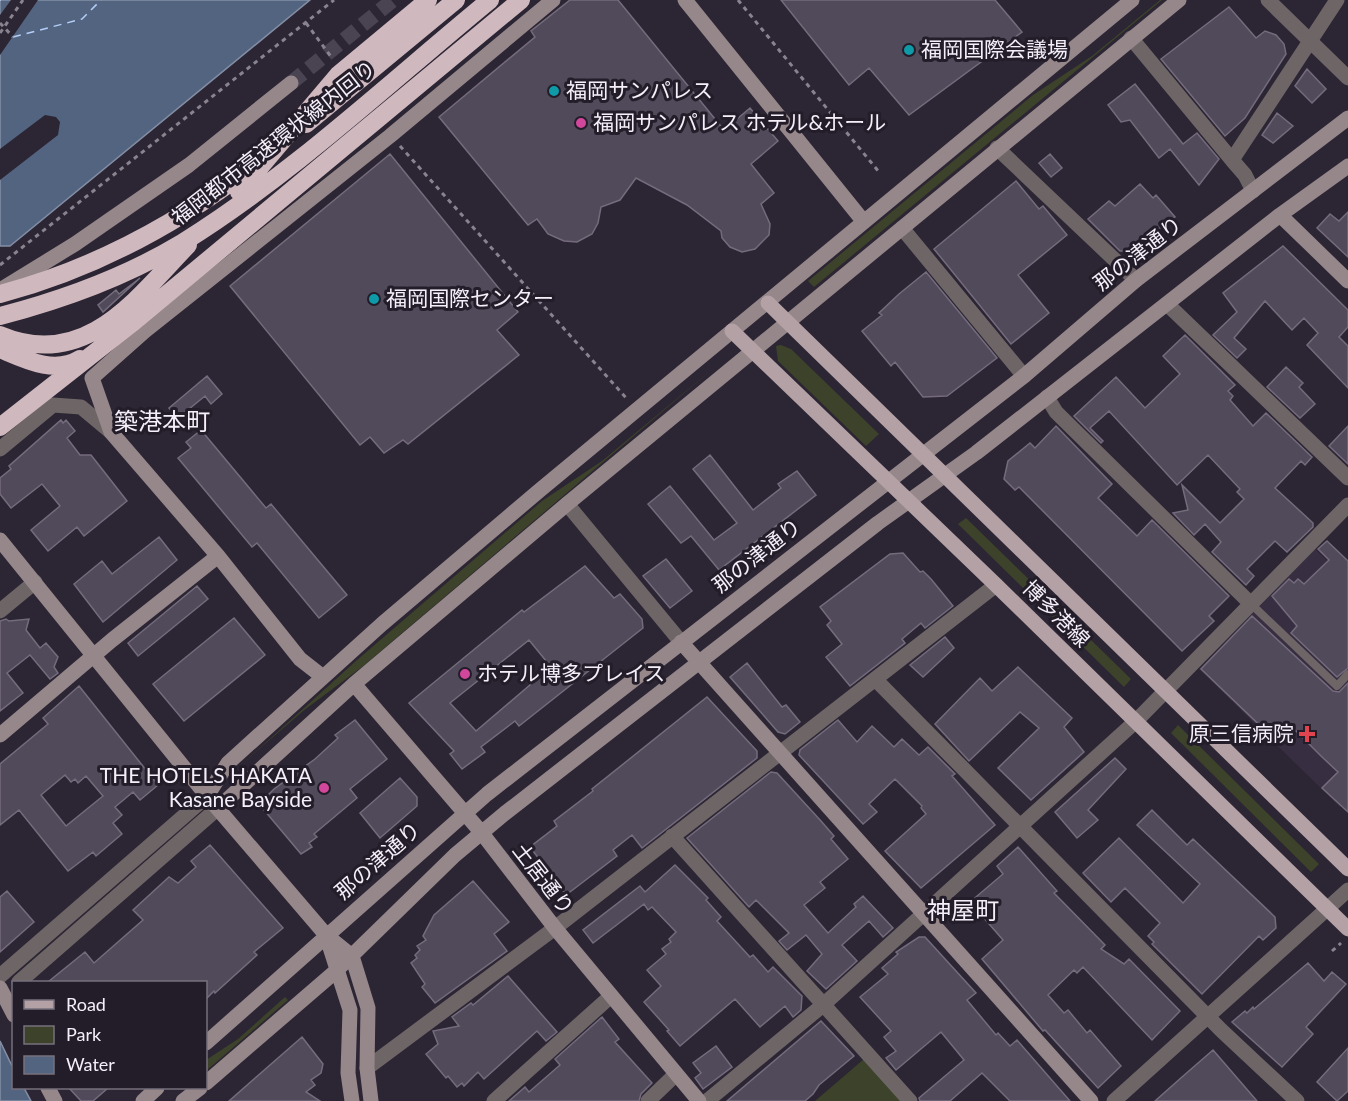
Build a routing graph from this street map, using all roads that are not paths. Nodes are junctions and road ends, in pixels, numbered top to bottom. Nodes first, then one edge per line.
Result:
1 (428, 0) edge
2 (456, 0) edge
3 (490, 0) edge
4 (521, 0) edge
5 (553, 0) edge
6 (685, 0) edge
7 (1132, 0) edge
8 (1179, 0) edge
9 (1268, 0) edge
10 (1337, 0) edge
11 (1131, 38) junction
12 (1309, 41) junction
13 (1348, 78) edge
14 (291, 83) tunnel mouth
15 (1348, 118) edge
16 (997, 148) junction
17 (1232, 160) junction
18 (1348, 166) edge
19 (1253, 191) junction
20 (1280, 215) junction
21 (864, 222) junction
22 (902, 228) junction
23 (1136, 280) junction
24 (1348, 281) edge
25 (0, 292) edge
26 (768, 303) junction
27 (1167, 304) junction
28 (0, 316) edge
29 (131, 324) junction
30 (789, 324) junction
31 (732, 332) junction
32 (0, 335) edge
33 (0, 349) edge
34 (753, 353) junction
35 (1024, 376) junction
36 (1047, 397) junction
37 (0, 427) edge
38 (111, 432) junction
39 (0, 449) edge
40 (923, 455) junction
41 (944, 476) junction
42 (1348, 478) edge
43 (888, 482) junction
44 (908, 501) junction
45 (567, 504) junction
46 (1348, 505) edge
47 (0, 540) edge
48 (218, 556) junction
49 (35, 582) junction
50 (996, 585) junction
51 (1250, 603) junction
52 (0, 611) edge
53 (681, 642) junction
54 (94, 655) junction
55 (698, 662) junction
56 (1348, 674) edge
57 (323, 677) junction
58 (875, 679) junction
59 (354, 684) junction
60 (1167, 691) junction
61 (1135, 722) junction
62 (0, 735) edge
63 (779, 753) junction
64 (207, 796) junction
65 (218, 808) junction
66 (465, 813) junction
67 (1022, 826) junction
68 (480, 832) junction
69 (672, 836) junction
70 (1348, 868) edge
71 (1348, 890) edge
72 (1326, 909) junction
73 (924, 915) junction
74 (555, 928) junction
75 (326, 934) junction
76 (1344, 936) edge
77 (352, 957) junction
78 (336, 971) junction
79 (0, 976) edge
80 (20, 981) edge
81 (6, 990) edge
82 (611, 996) junction
83 (823, 1005) junction
84 (12, 1009) edge
85 (1208, 1016) junction
86 (207, 1042) edge
87 (367, 1068) junction
88 (675, 1076) junction
89 (207, 1082) edge
90 (156, 1089) edge
91 (199, 1089) edge
92 (143, 1101) edge
93 (184, 1101) edge
94 (352, 1101) edge
95 (371, 1101) edge
96 (494, 1101) edge
97 (648, 1101) edge
98 (699, 1101) edge
99 (707, 1101) edge
100 (910, 1101) edge
101 (1091, 1101) edge
102 (1114, 1101) edge
103 (1297, 1101) edge

1 - 32 highway
2 - 25 highway
3 - 28 highway, 福岡都市高速環状線内回り
4 - 29 highway
5 - 38 street
6 - 21 street
7 - 21 street
8 - 11 street
9 - 12 street
10 - 12 street
11 - 16 street
11 - 17 street
12 - 13 street
12 - 17 street
14 - 25 street
15 - 19 street, 那の津通り
16 - 22 street
16 - 23 street
17 - 19 street
18 - 20 street
19 - 23 street, 那の津通り
20 - 24 street
20 - 27 street
21 - 26 street
22 - 30 street
22 - 35 street
23 - 35 street, 那の津通り
26 - 30 main road, 博多港線
26 - 31 street
27 - 36 street
27 - 42 street
29 - 33 highway
29 - 37 highway
30 - 34 street
30 - 40 main road, 博多港線
31 - 34 main road, 博多港線
31 - 57 street
34 - 43 main road, 博多港線
34 - 45 street
35 - 40 street, 那の津通り
36 - 41 street
36 - 51 street
38 - 39 street
38 - 48 street
40 - 41 main road, 博多港線
40 - 43 street, 那の津通り
41 - 44 street
41 - 60 main road, 博多港線
43 - 44 main road, 博多港線
43 - 53 street, 那の津通り
44 - 50 main road, 博多港線
44 - 55 street
45 - 53 street
45 - 59 street
46 - 51 street
47 - 49 street
48 - 54 street
48 - 57 street
49 - 52 street
49 - 54 street
50 - 58 street
50 - 61 main road, 博多港線
51 - 56 lane
51 - 60 street
53 - 55 street
53 - 66 street, 那の津通り
54 - 62 street
54 - 64 street
55 - 63 street
55 - 68 street
57 - 64 street
58 - 63 street
58 - 67 street
59 - 65 street
59 - 66 street, 土居通り
60 - 61 street
60 - 70 main road, 博多港線
61 - 67 street
61 - 72 main road, 博多港線
63 - 69 street
63 - 73 street
64 - 65 street
64 - 79 street
65 - 75 street
65 - 80 street
66 - 68 street, 土居通り
66 - 75 street, 那の津通り
67 - 73 street
67 - 85 street
68 - 74 street, 土居通り
68 - 77 street
69 - 74 street
69 - 83 street
71 - 72 street
72 - 76 main road, 博多港線
72 - 85 street
73 - 83 street
73 - 101 street
74 - 82 street, 土居通り
74 - 87 street
75 - 77 street
75 - 78 street
75 - 86 street, 那の津通り
77 - 78 street
77 - 87 street
78 - 89 street
78 - 94 street
81 - 84 street
82 - 88 street, 土居通り
82 - 96 street
83 - 99 street
83 - 100 street
85 - 102 street
85 - 103 street
87 - 95 street
88 - 97 street
88 - 98 street, 土居通り
90 - 92 street
91 - 93 street

